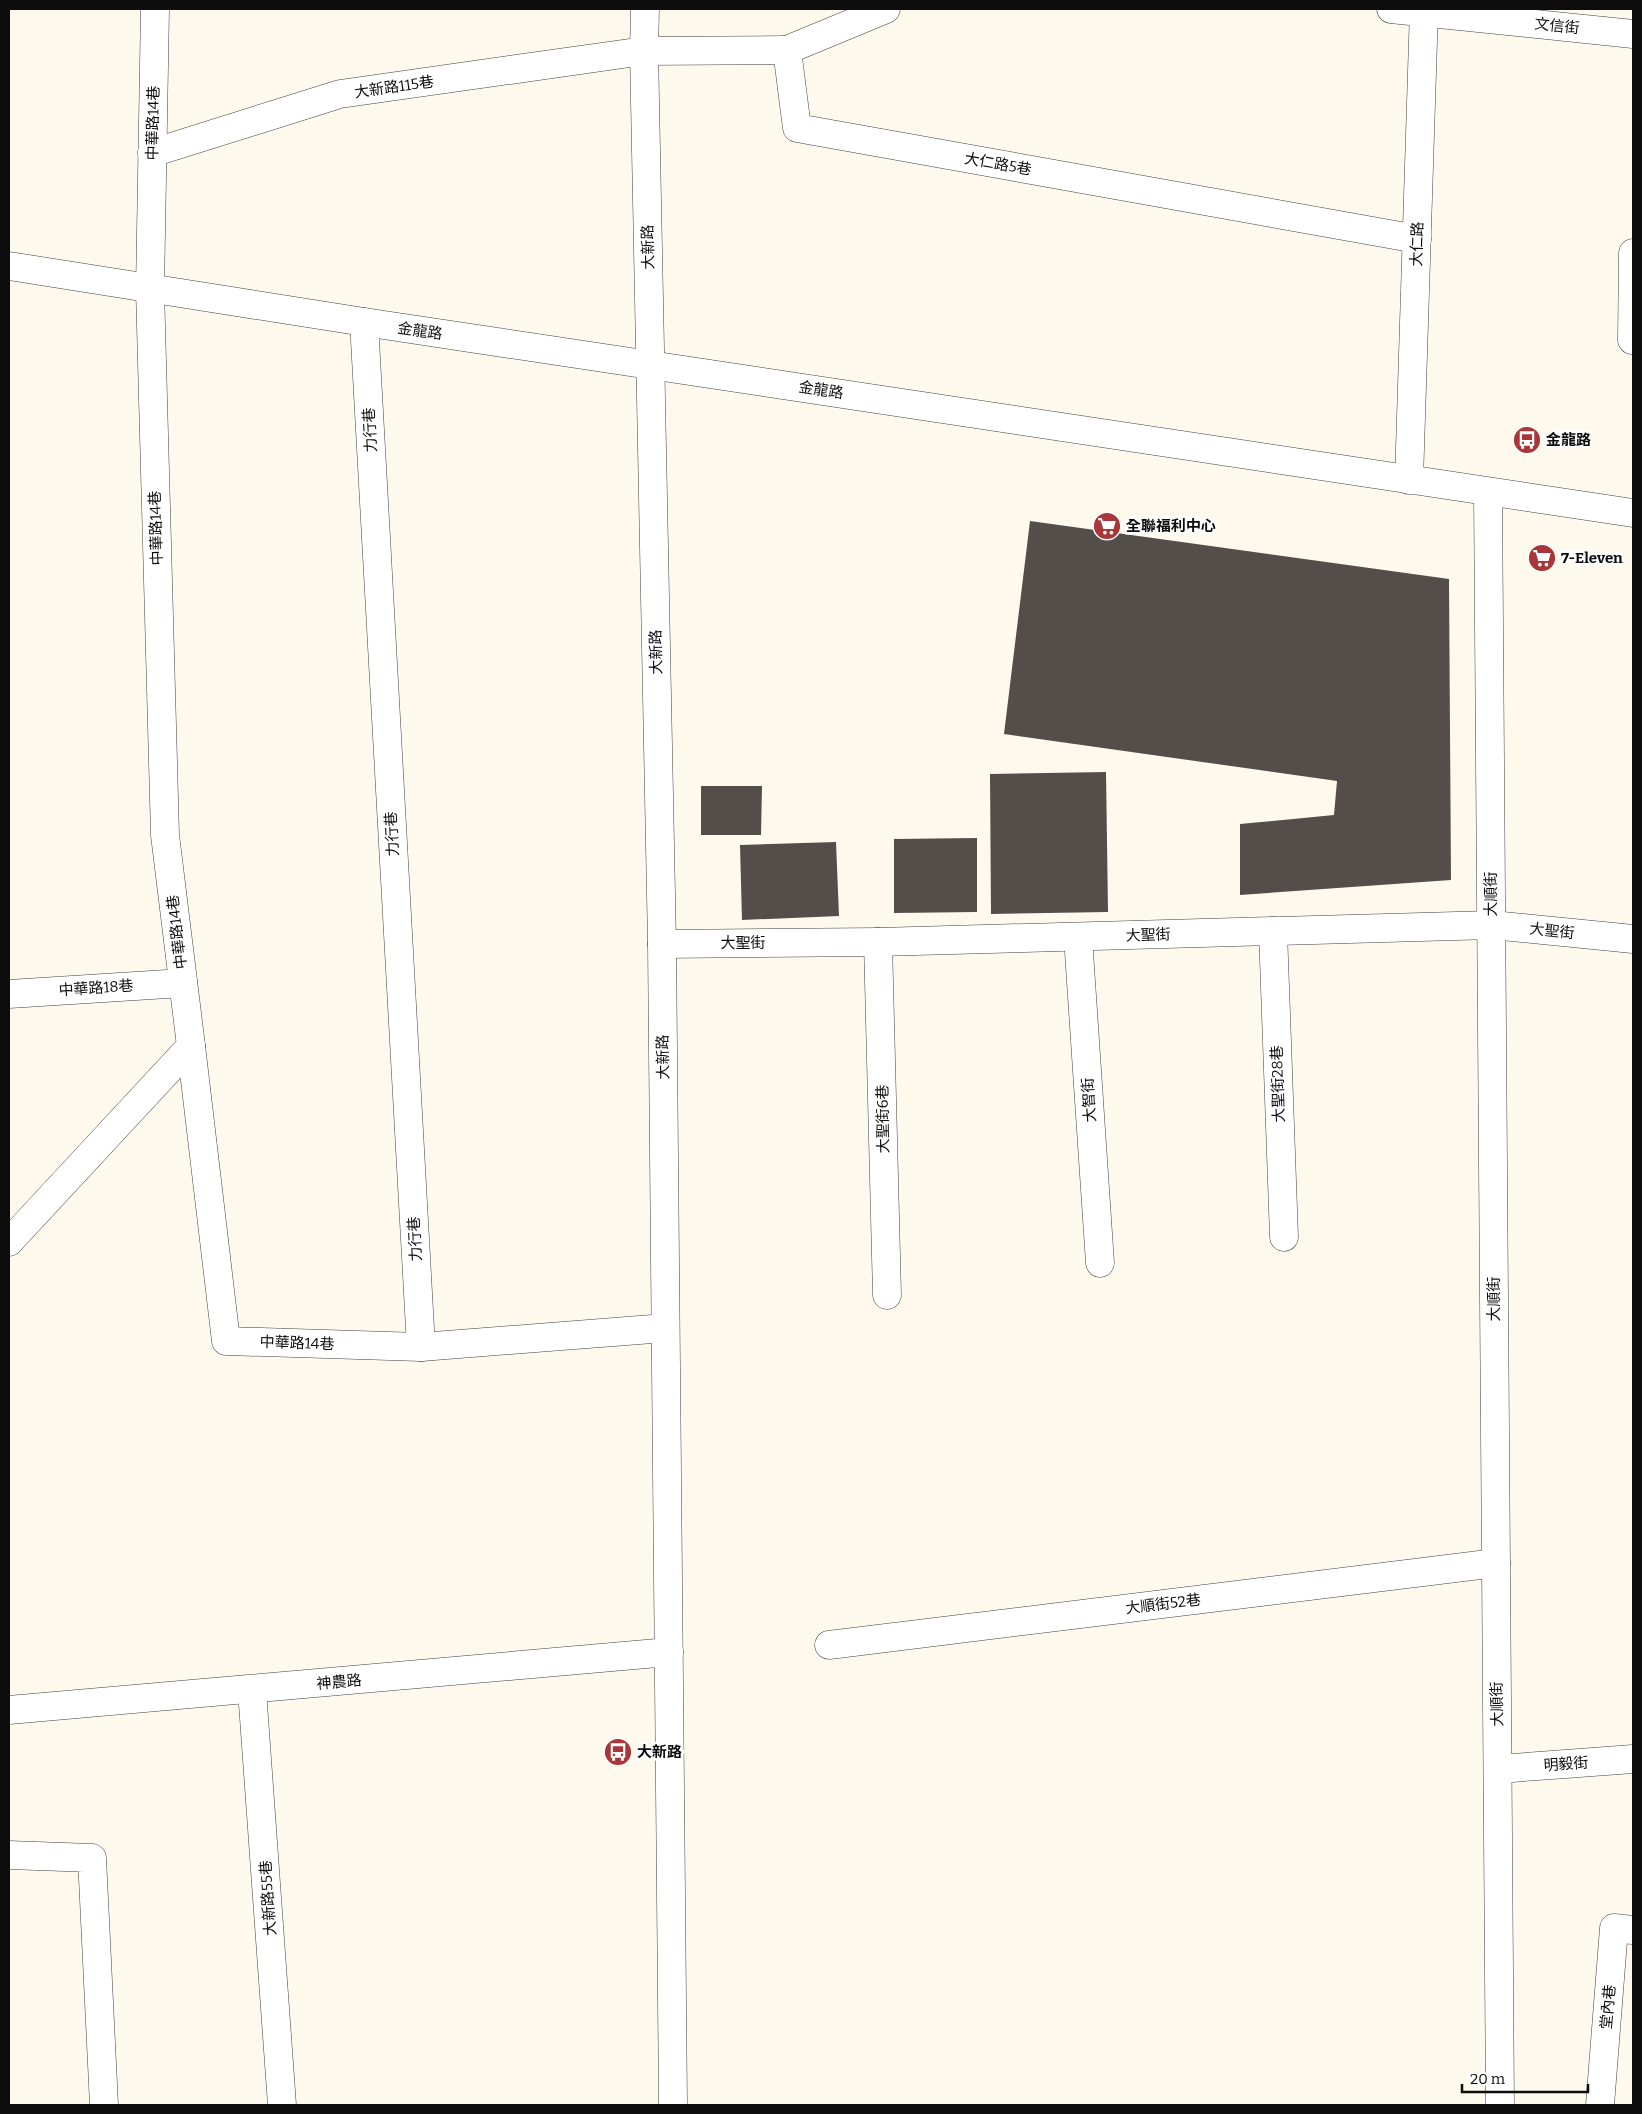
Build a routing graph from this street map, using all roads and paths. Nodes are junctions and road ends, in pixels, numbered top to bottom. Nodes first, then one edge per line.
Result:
1 (155, 9) edge
2 (645, 9) edge
3 (886, 9) edge
4 (1392, 9) edge
5 (1424, 10) edge
6 (1633, 34) edge
7 (787, 50) junction
8 (644, 51) junction
9 (152, 153) junction
10 (1417, 239) junction
11 (1633, 253) edge
12 (9, 266) edge
13 (150, 289) junction
14 (364, 322) junction
15 (1632, 340) dead end
16 (651, 364) junction
17 (1409, 480) junction
18 (1488, 492) junction
19 (1633, 513) edge
20 (1492, 925) junction
21 (1273, 931) junction
22 (1078, 937) junction
23 (1633, 939) edge
24 (878, 942) junction
25 (662, 944) junction
26 (183, 982) junction
27 (9, 994) edge
28 (191, 1046) junction
29 (1284, 1237) dead end
30 (9, 1242) edge
31 (1100, 1263) dead end
32 (887, 1295) dead end
33 (666, 1328) junction
34 (421, 1347) junction
35 (1496, 1563) junction
36 (829, 1645) dead end
37 (669, 1652) junction
38 (252, 1690) junction
39 (9, 1710) edge
40 (1633, 1759) edge
41 (1498, 1769) junction
42 (9, 1855) edge
43 (1633, 1930) edge
44 (104, 2105) edge
45 (282, 2105) edge
46 (673, 2105) edge
47 (1500, 2105) edge
48 (1600, 2105) edge

1 - 9 street, 中華路14巷
2 - 8 street, 大新路
3 - 7 street
4 - 5 street, 文信街
5 - 6 street, 文信街
5 - 10 street, 大仁路
7 - 8 street
7 - 10 street, 大仁路5巷
8 - 9 street, 大新路115巷
8 - 16 street, 大新路
9 - 13 street, 中華路14巷
10 - 17 street, 大仁路
11 - 15 street
12 - 13 street, 金龍路
13 - 14 street, 金龍路
13 - 26 street, 中華路14巷
14 - 16 street, 金龍路
14 - 34 street, 力行巷
16 - 17 street, 金龍路
16 - 25 street, 大新路
17 - 18 street, 金龍路
18 - 19 street, 金龍路
18 - 20 street, 大順街
20 - 21 street, 大聖街
20 - 23 street, 大聖街
20 - 35 street, 大順街
21 - 22 street, 大聖街
21 - 29 street, 大聖街28巷
22 - 24 street, 大聖街
22 - 31 street, 大智街
24 - 25 street, 大聖街
24 - 32 street, 大聖街6巷
25 - 33 street, 大新路
26 - 27 street, 中華路18巷
26 - 28 street, 中華路14巷
28 - 30 street
28 - 34 street, 中華路14巷
33 - 34 street, 中華路14巷
33 - 37 street, 大新路
35 - 36 street, 大順街52巷
35 - 41 street, 大順街
37 - 38 street, 神農路
37 - 46 street, 大新路
38 - 39 street, 神農路
38 - 45 street, 大新路55巷
40 - 41 street, 明毅街
41 - 47 street, 大順街
42 - 44 street
43 - 48 street, 堂內巷

